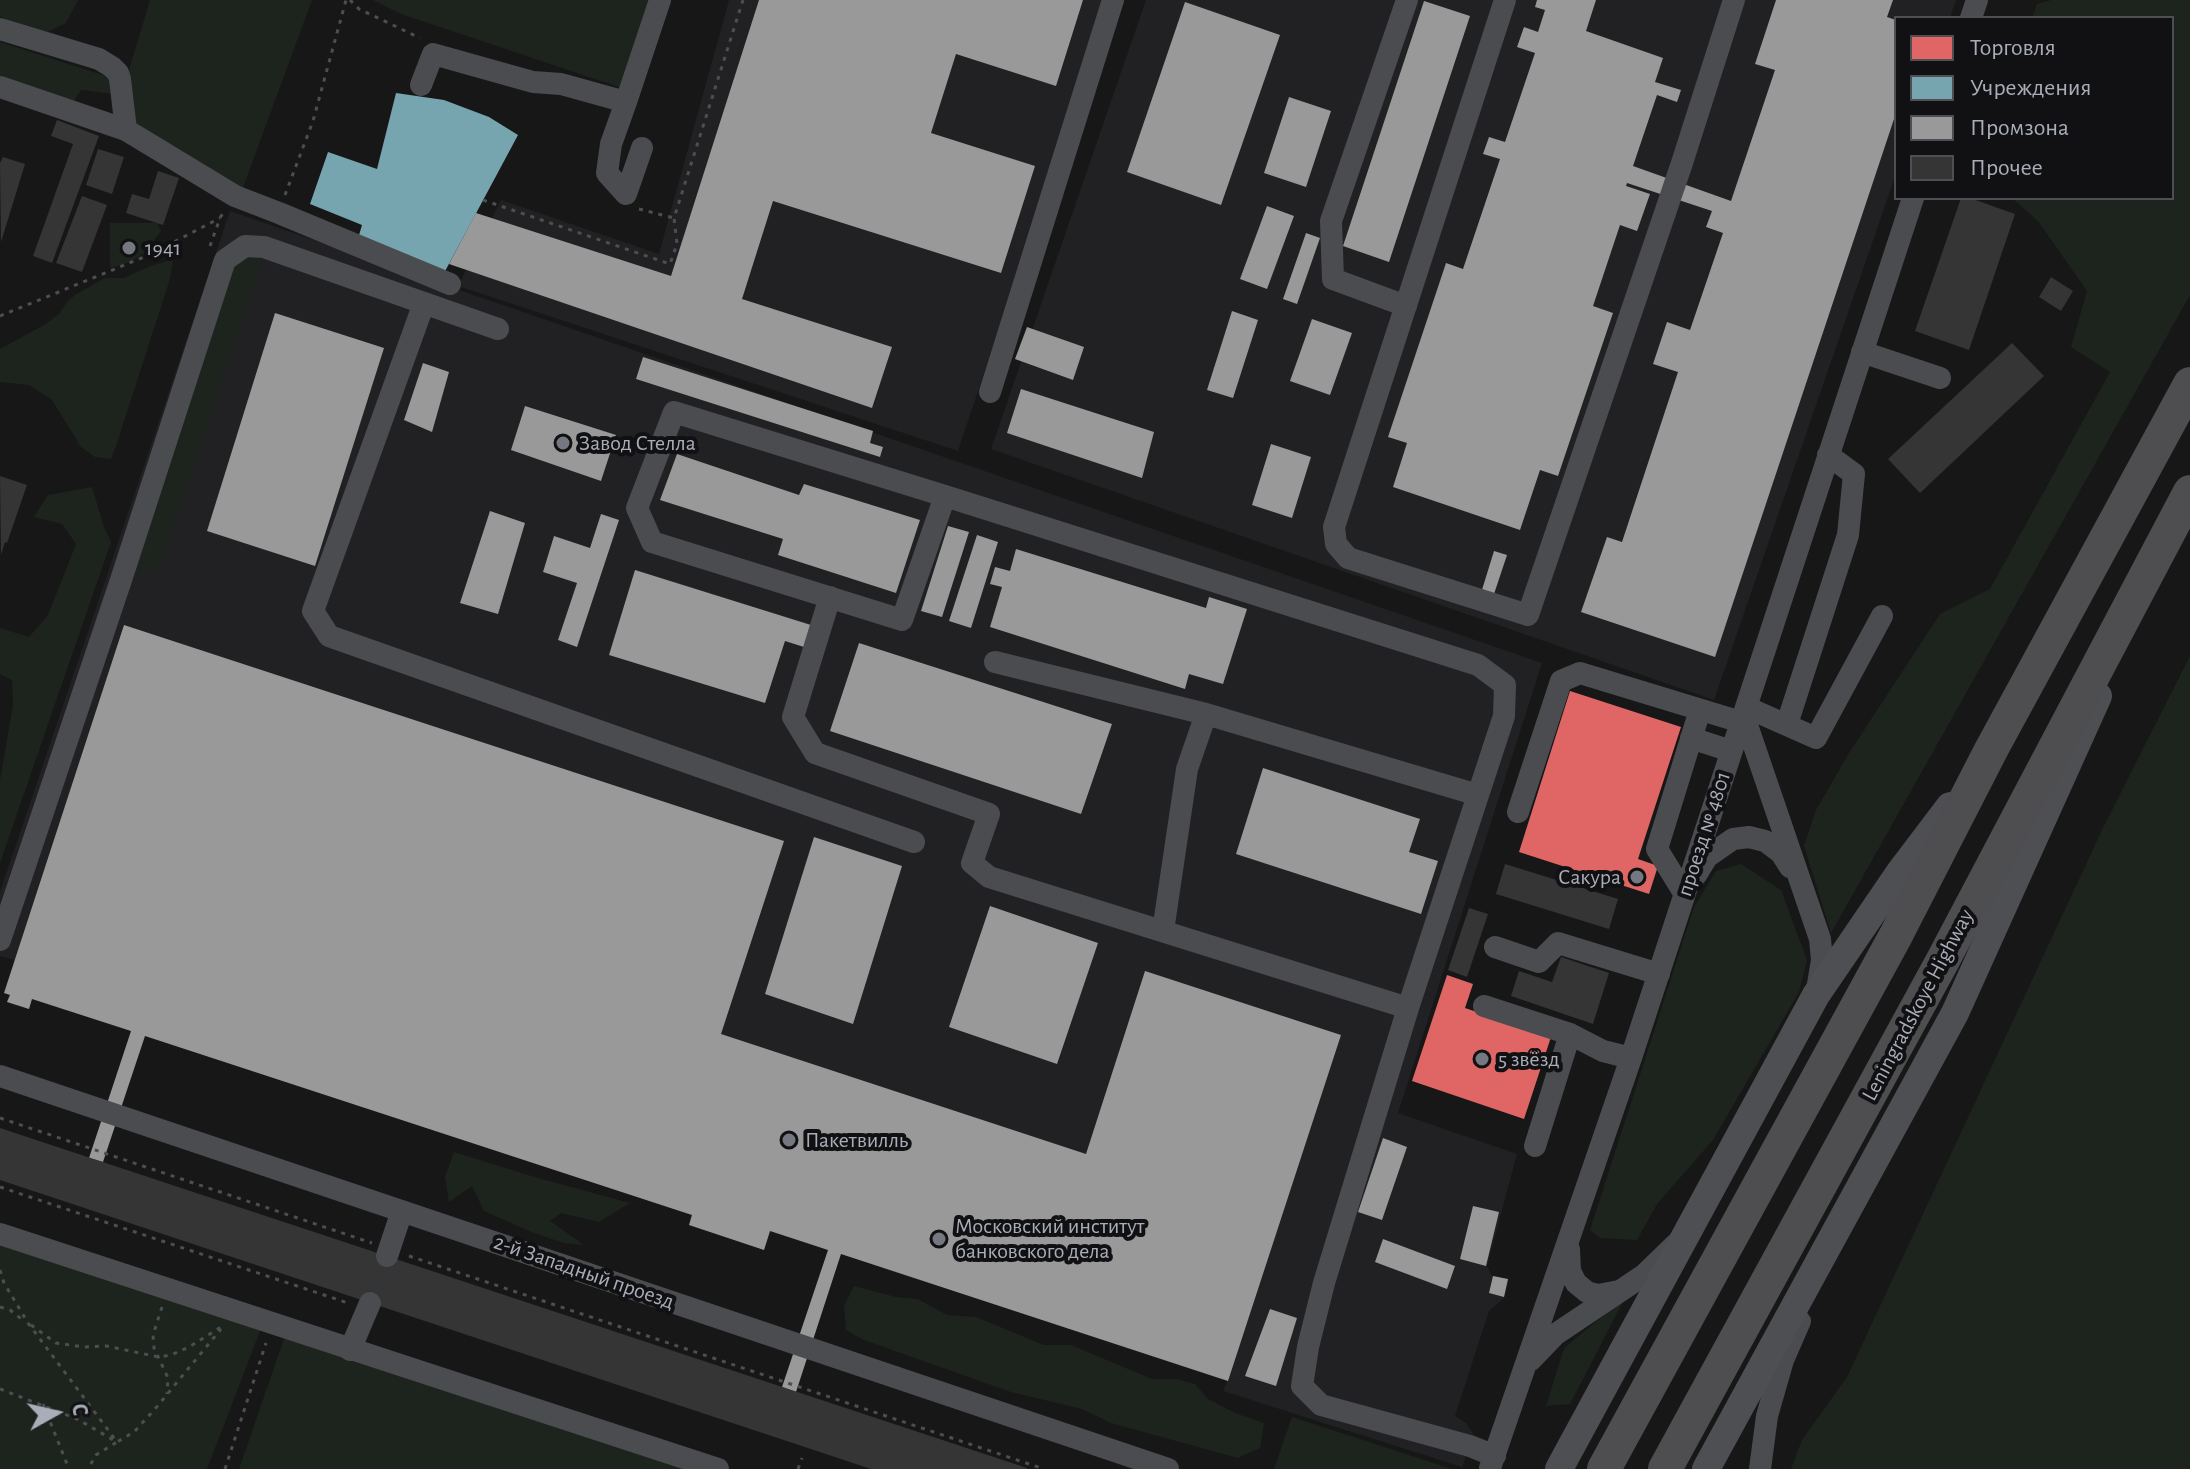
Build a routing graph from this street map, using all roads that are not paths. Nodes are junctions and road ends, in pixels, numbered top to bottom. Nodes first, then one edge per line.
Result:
1 (660, 0) edge
2 (1113, 0) edge
3 (1407, 0) edge
4 (1505, 0) edge
5 (1734, 0) edge
6 (0, 29) edge
7 (421, 85) dead end
8 (0, 87) edge
9 (626, 102) junction
10 (126, 130) junction
11 (642, 148) dead end
12 (1912, 200) edge
13 (450, 284) dead end
14 (424, 303) junction
15 (1406, 306) junction
16 (498, 329) dead end
17 (1862, 352) junction
18 (1940, 378) dead end
19 (2190, 384) edge
20 (990, 392) dead end
21 (1828, 455) junction
22 (2190, 492) edge
23 (945, 496) junction
24 (2166, 539) junction
25 (830, 597) junction
26 (1882, 616) dead end
27 (995, 662) dead end
28 (1700, 710) junction
29 (1206, 714) junction
30 (1743, 715) junction
31 (1787, 724) junction
32 (1691, 738) junction
33 (1991, 750) junction
34 (1731, 751) junction
35 (1478, 795) junction
36 (1518, 812) dead end
37 (914, 842) dead end
38 (1798, 880) junction
39 (1684, 893) junction
40 (1163, 931) junction
41 (0, 940) edge
42 (1495, 947) dead end
43 (1659, 974) junction
44 (1816, 995) junction
45 (1484, 1006) dead end
46 (1408, 1008) junction
47 (1570, 1034) junction
48 (1631, 1058) junction
49 (0, 1076) edge
50 (1535, 1146) dead end
51 (1850, 1204) junction
52 (402, 1211) junction
53 (1688, 1232) junction
54 (0, 1234) edge
55 (1570, 1234) junction
56 (388, 1253) tunnel mouth
57 (1620, 1291) junction
58 (368, 1306) tunnel mouth
59 (350, 1350) junction
60 (1527, 1365) junction
61 (1492, 1462) edge
62 (718, 1469) edge
63 (1168, 1469) edge
64 (1559, 1469) edge
65 (1604, 1469) edge
66 (1665, 1469) edge
67 (1706, 1469) edge
68 (1760, 1469) edge

1 - 9 street
2 - 20 street
3 - 15 street
4 - 15 street
5 - 15 street
6 - 10 street
7 - 9 street
8 - 10 street
9 - 11 street
10 - 13 street
12 - 17 street, проезд № 4801
14 - 16 street
14 - 37 street
14 - 41 street
17 - 18 street
17 - 21 street, проезд № 4801
19 - 33 highway
21 - 30 street, проезд № 4801
21 - 31 street
22 - 24 highway, Leningradskoye Highway
23 - 25 street
23 - 25 street
23 - 35 street
24 - 51 main road, Leningradskoye Highway
24 - 66 highway, Leningradskoye Highway
25 - 40 street
26 - 31 street
27 - 29 street
28 - 30 street
28 - 32 street
28 - 36 street
29 - 35 street
29 - 40 street
30 - 31 street
30 - 34 street, проезд № 4801
30 - 38 street
32 - 34 street
32 - 39 street
33 - 44 main road
33 - 65 highway
34 - 39 street, проезд № 4801
35 - 46 street
38 - 39 street
38 - 44 street
39 - 43 street, проезд № 4801
40 - 46 street
42 - 43 street
43 - 48 street, проезд № 4801
44 - 53 main road
45 - 47 street
46 - 61 street
47 - 48 street
47 - 50 street
48 - 55 street, проезд № 4801
49 - 52 street, 2-й Западный проезд
51 - 67 main road, Leningradskoye Highway
51 - 68 street
52 - 56 street
52 - 63 street, 2-й Западный проезд
53 - 57 street
53 - 64 main road
54 - 59 street
55 - 57 street
55 - 60 street, проезд № 4801
57 - 60 street
58 - 59 street
59 - 62 street
60 - 61 street, проезд № 4801

